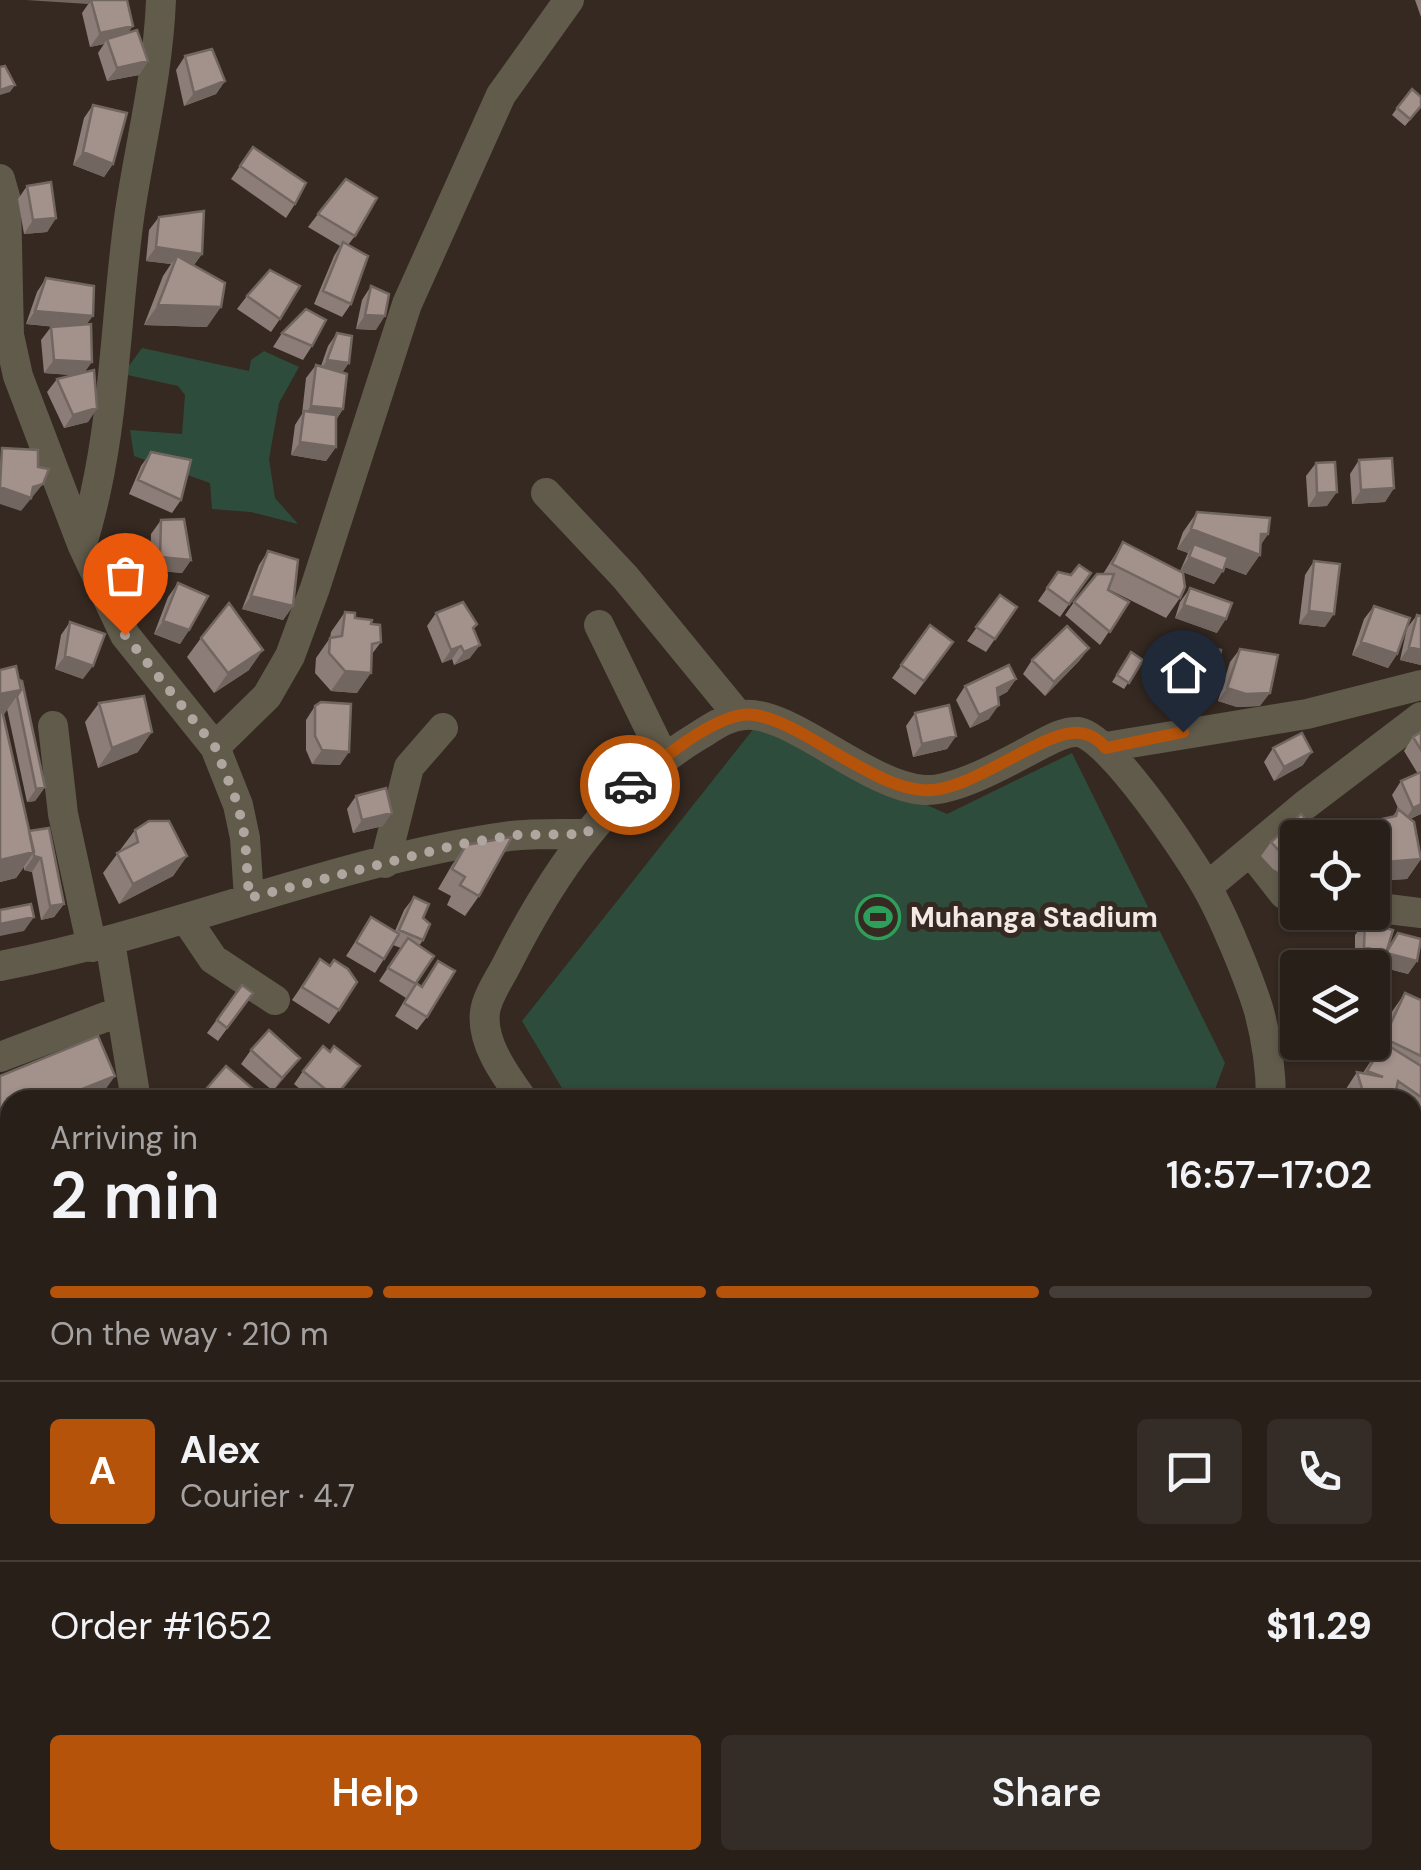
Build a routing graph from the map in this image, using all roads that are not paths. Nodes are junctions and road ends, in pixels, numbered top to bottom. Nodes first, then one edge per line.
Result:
1 (161, 0) edge
2 (569, 0) edge
3 (0, 179) edge
4 (546, 493) dead end
5 (82, 544) junction
6 (599, 625) dead end
7 (1421, 685) edge
8 (738, 715) junction
9 (1421, 717) edge
10 (53, 726) dead end
11 (444, 728) dead end
12 (215, 747) junction
13 (1106, 748) junction
14 (664, 758) junction
15 (586, 834) junction
16 (1251, 852) junction
17 (385, 863) junction
18 (1207, 887) junction
19 (1280, 889) edge
20 (249, 898) junction
21 (1390, 909) edge
22 (1421, 913) edge
23 (186, 918) junction
24 (101, 945) junction
25 (0, 966) edge
26 (274, 1000) dead end
27 (121, 1011) junction
28 (0, 1057) edge
29 (134, 1090) edge
30 (517, 1090) edge
31 (1271, 1090) edge

1 - 5 street
2 - 12 street
3 - 5 street
4 - 8 street
5 - 12 street
6 - 14 street
7 - 13 street
8 - 13 street
8 - 14 street
9 - 16 street
10 - 24 street
11 - 17 street
12 - 20 street
13 - 18 street
14 - 15 street
15 - 17 street
15 - 30 street
16 - 18 street
16 - 19 street
17 - 20 street
18 - 31 street
20 - 23 street
21 - 22 street
23 - 24 street
23 - 26 street
24 - 25 street
24 - 27 street
27 - 28 street
27 - 29 street

